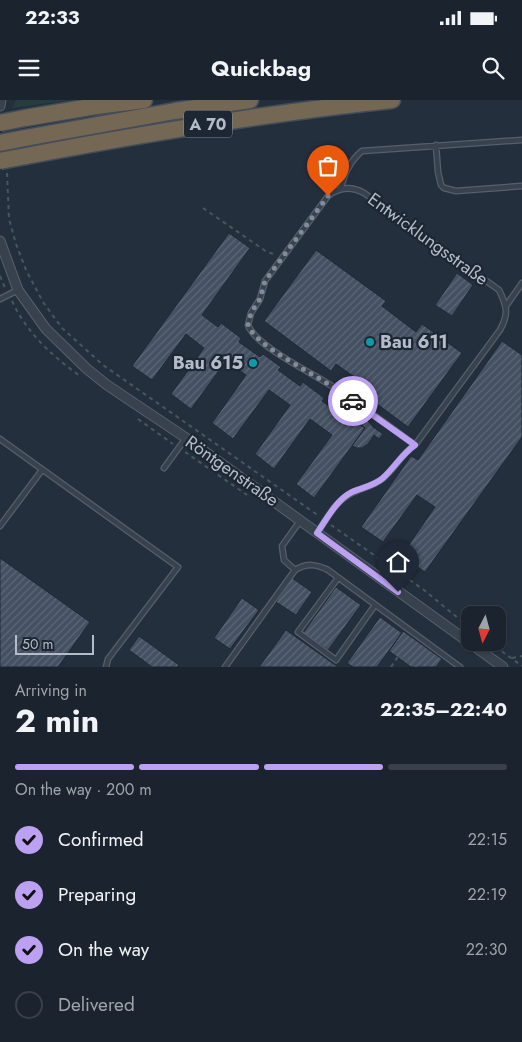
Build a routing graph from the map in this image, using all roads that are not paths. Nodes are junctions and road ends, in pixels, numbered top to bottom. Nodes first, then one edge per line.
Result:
1 (1, 100) edge
2 (144, 100) edge
3 (250, 100) edge
4 (392, 100) edge
5 (0, 106) edge
6 (0, 123) edge
7 (522, 140) edge
8 (0, 143) edge
9 (436, 145) junction
10 (3, 164) edge
11 (522, 186) edge
12 (342, 189) junction
13 (0, 241) edge
14 (522, 283) edge
15 (18, 290) junction
16 (0, 299) edge
17 (506, 306) junction
18 (186, 438) junction
19 (0, 439) edge
20 (415, 445) junction
21 (164, 468) dead end
22 (42, 470) junction
23 (300, 520) junction
24 (0, 526) edge
25 (317, 533) junction
26 (295, 570) junction
27 (338, 578) junction
28 (375, 605) junction
29 (106, 667) edge
30 (225, 667) edge
31 (460, 667) edge
32 (503, 667) edge

1 - 5 street
2 - 6 highway, bridge
3 - 8 highway, A 70, bridge
4 - 10 highway, A 70, bridge
7 - 9 lane
9 - 11 lane
9 - 12 lane
12 - 17 lane, Entwicklungsstraße
12 - 20 lane
13 - 15 street, Röntgenstraße
14 - 17 lane
15 - 16 lane
15 - 18 street, Röntgenstraße
17 - 20 lane
18 - 21 lane
18 - 23 street, Röntgenstraße
19 - 22 lane
20 - 25 lane
22 - 24 lane
22 - 29 lane
23 - 25 street, Röntgenstraße
23 - 26 lane
25 - 32 street, Röntgenstraße
26 - 27 lane
26 - 30 lane
27 - 28 lane
27 - 28 lane
28 - 31 lane

